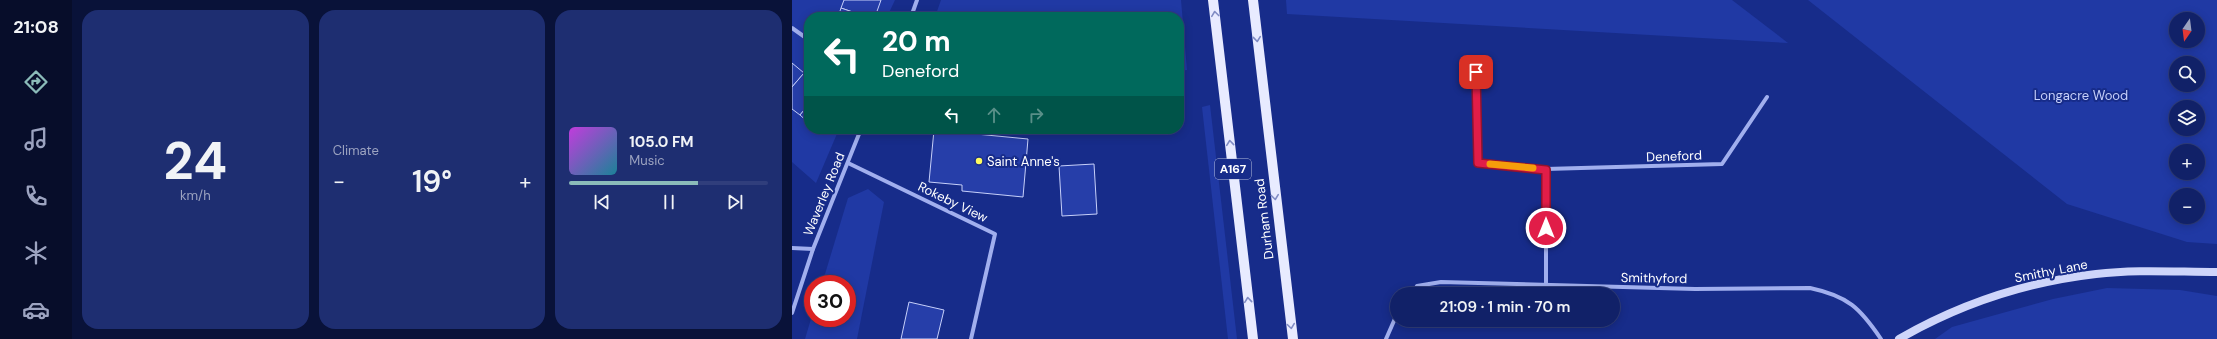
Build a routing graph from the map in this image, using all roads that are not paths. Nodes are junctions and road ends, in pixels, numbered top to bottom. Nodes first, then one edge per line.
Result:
1 (917, 0) edge
2 (1213, 0) edge
3 (1253, 0) edge
4 (913, 12) edge
5 (792, 28) edge
6 (804, 36) edge
7 (1476, 72) dead end
8 (1767, 97) dead end
9 (859, 134) edge
10 (848, 163) junction
11 (1546, 170) junction
12 (792, 248) edge
13 (813, 249) junction
14 (2217, 272) edge
15 (1546, 286) junction
16 (1417, 287) edge
17 (792, 313) edge
18 (1391, 327) edge
19 (971, 339) edge
20 (1252, 339) edge
21 (1293, 339) edge
22 (1386, 339) edge
23 (1881, 339) edge
24 (1899, 339) edge

1 - 4 street
20 -> 2 main road, Durham Road / A167
3 -> 21 main road, Durham Road / A167
5 - 6 street
7 - 11 street, Deneford
8 - 11 street, Deneford
9 - 10 street, Waverley Road
10 - 13 street, Waverley Road
10 - 19 street, Rokeby View
11 - 15 street
12 - 13 street
13 - 17 street, Waverley Road
14 - 24 street, Smithy Lane
15 - 16 street, Smithyford
15 - 23 street, Smithyford
18 - 22 street

